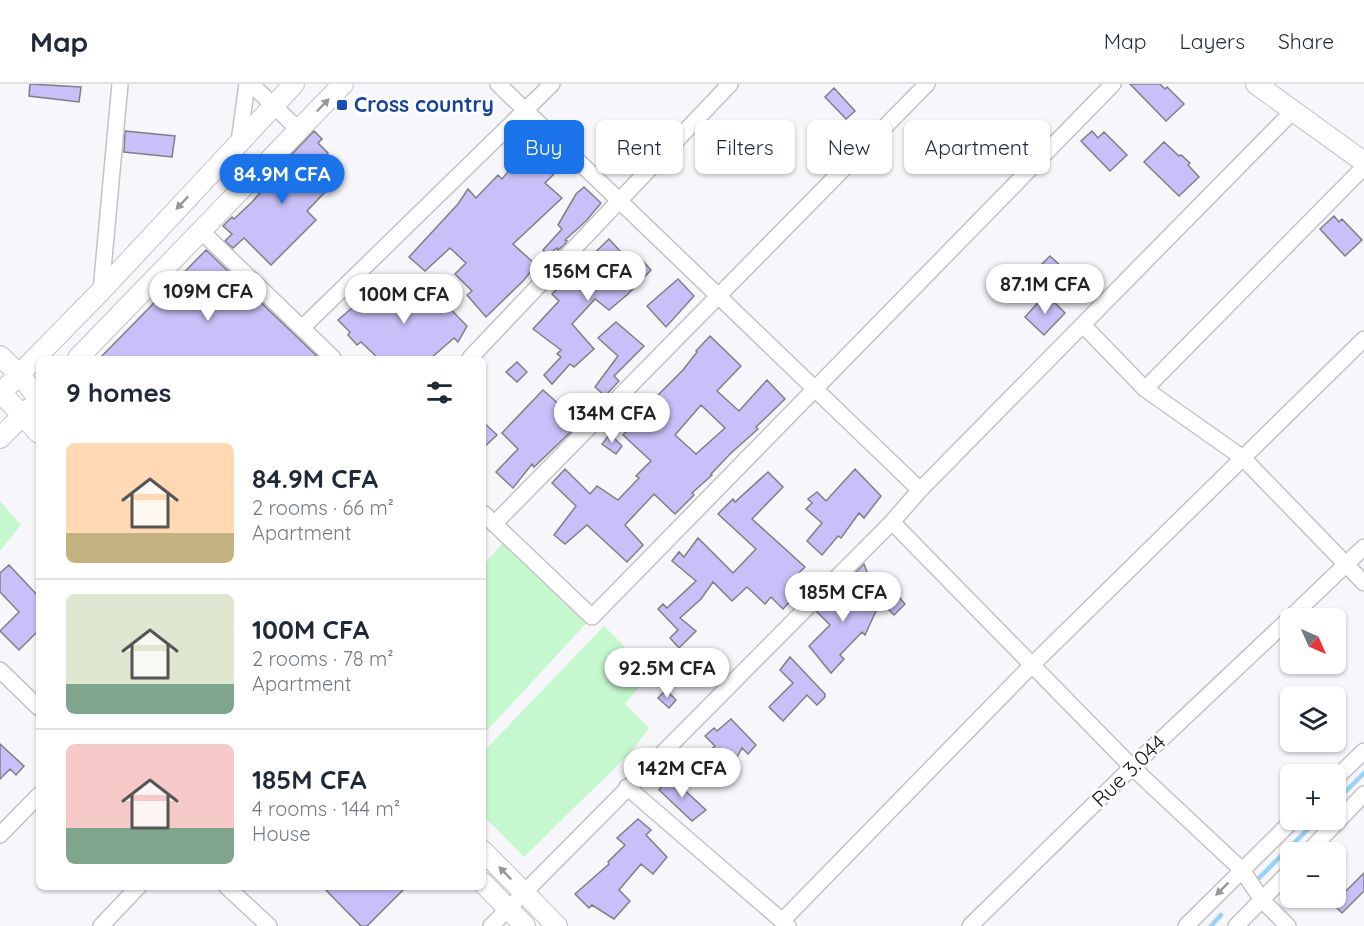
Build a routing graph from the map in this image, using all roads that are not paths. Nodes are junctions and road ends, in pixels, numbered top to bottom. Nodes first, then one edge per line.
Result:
1 (120, 84) edge
2 (249, 84) edge
3 (294, 84) edge
4 (343, 84) edge
5 (498, 84) edge
6 (552, 84) edge
7 (730, 84) edge
8 (927, 84) edge
9 (1113, 84) edge
10 (1256, 84) edge
11 (274, 105) junction
12 (525, 110) junction
13 (1293, 111) junction
14 (299, 130) junction
15 (239, 142) junction
16 (1364, 162) edge
17 (1364, 166) edge
18 (620, 201) junction
19 (201, 231) junction
20 (101, 291) junction
21 (719, 296) junction
22 (1083, 325) junction
23 (303, 327) junction
24 (1364, 339) edge
25 (0, 356) edge
26 (37, 356) edge
27 (80, 356) edge
28 (331, 356) edge
29 (472, 356) edge
30 (36, 357) edge
31 (19, 374) junction
32 (815, 389) junction
33 (1145, 389) junction
34 (0, 393) edge
35 (36, 395) edge
36 (36, 402) edge
37 (22, 416) junction
38 (36, 430) edge
39 (0, 438) edge
40 (1243, 458) junction
41 (920, 490) junction
42 (488, 519) edge
43 (892, 522) junction
44 (1364, 547) edge
45 (1347, 565) junction
46 (1364, 583) edge
47 (1301, 608) edge
48 (1280, 627) edge
49 (1032, 665) junction
50 (0, 670) edge
51 (36, 705) edge
52 (1364, 751) edge
53 (1132, 767) junction
54 (1346, 768) edge
55 (627, 787) junction
56 (1364, 794) edge
57 (36, 798) edge
58 (1283, 830) edge
59 (0, 835) edge
60 (1318, 842) edge
61 (486, 854) edge
62 (1242, 870) junction
63 (1280, 881) edge
64 (486, 886) edge
65 (135, 890) edge
66 (230, 890) edge
67 (523, 892) junction
68 (1262, 900) junction
69 (508, 909) junction
70 (785, 923) edge
71 (101, 926) edge
72 (269, 926) edge
73 (491, 926) edge
74 (525, 926) edge
75 (557, 926) edge
76 (970, 926) edge
77 (1186, 926) edge
78 (1236, 926) edge
79 (1288, 926) edge

1 - 20 street
2 - 11 street
2 - 15 street
3 - 11 main road
14 -> 4 main road
5 - 12 street
6 - 12 street
7 - 18 street
8 - 21 street
9 - 32 street
10 - 13 main road
11 - 14 street
11 - 15 main road
12 - 18 street
12 - 23 street
13 - 16 main road
13 - 22 street
14 - 19 main road
15 -> 20 main road
17 - 33 street
18 - 21 street
18 - 29 street
19 - 23 street
19 - 27 main road
20 - 26 main road
21 - 32 street
21 - 42 street
22 - 33 street
22 - 41 street
23 - 28 street
24 - 40 street
25 - 31 main road
30 - 31 main road
31 - 34 main road
31 - 35 main road
32 - 41 street
32 - 42 street
33 - 40 street
34 - 37 main road
36 - 37 main road
37 - 38 main road
37 - 39 main road
40 - 45 street
40 - 49 street
41 - 43 street
43 - 49 street
43 - 55 street
44 - 45 street, Rue 3.044
45 - 46 street
45 - 47 street, Rue 3.044
48 - 53 street, Rue 3.044
49 - 53 street
49 - 70 street
50 - 51 street
52 - 54 street
53 - 62 street
53 - 76 street, Rue 3.044
55 - 67 street
55 - 70 street
56 - 60 street
57 - 59 street
58 - 62 street
67 -> 61 main road
62 - 68 street
62 -> 77 street
63 - 68 street
64 - 69 main road
65 - 71 street
66 - 72 street
67 - 69 street
67 - 75 main road
68 - 78 street
68 - 79 street
69 - 73 street
69 - 74 main road

